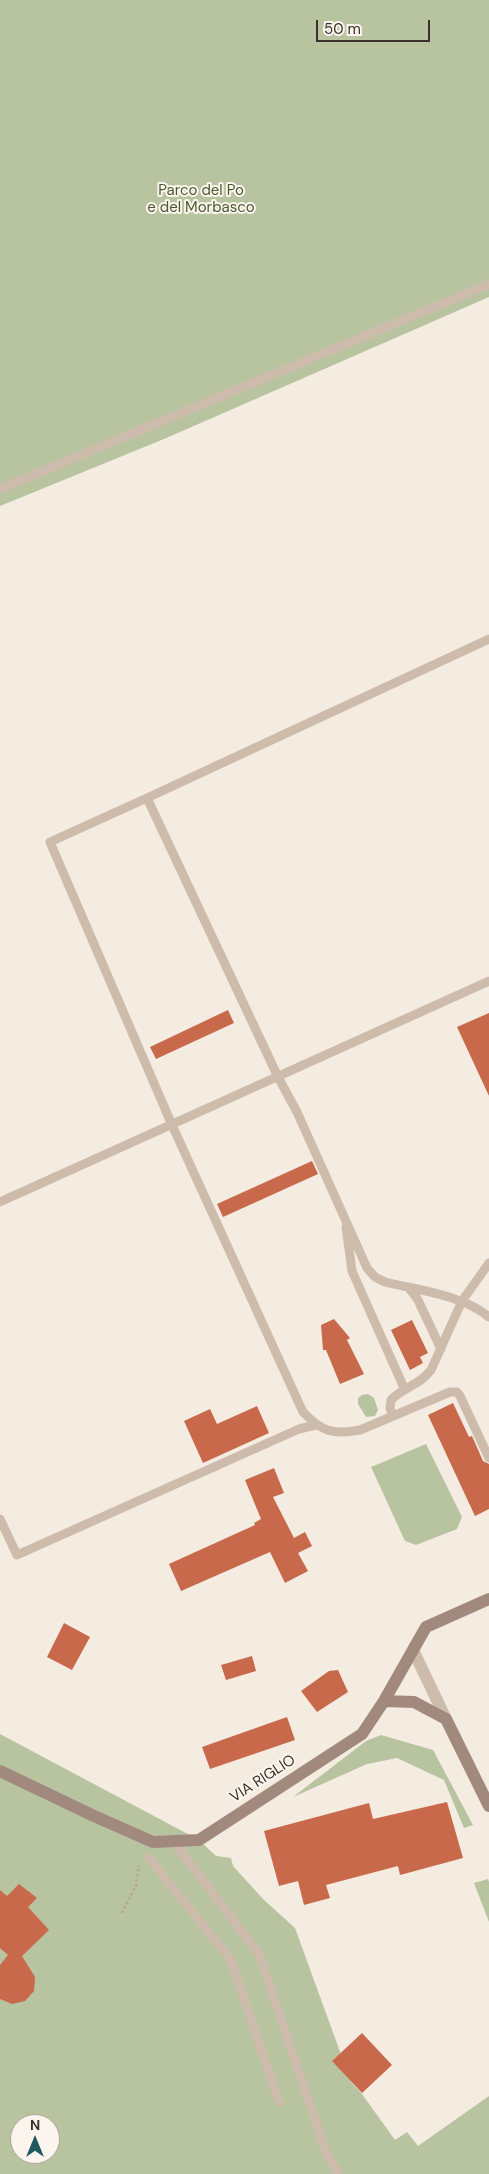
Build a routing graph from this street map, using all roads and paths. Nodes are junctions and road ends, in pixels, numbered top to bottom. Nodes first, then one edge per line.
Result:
1 (489, 284) edge
2 (0, 489) edge
3 (489, 639) edge
4 (147, 798) junction
5 (489, 981) edge
6 (278, 1077) junction
7 (172, 1125) junction
8 (0, 1202) edge
9 (344, 1214) junction
10 (489, 1263) edge
11 (409, 1288) junction
12 (462, 1301) junction
13 (489, 1317) edge
14 (441, 1348) junction
15 (405, 1390) junction
16 (393, 1416) junction
17 (316, 1425) junction
18 (489, 1458) edge
19 (0, 1519) edge
20 (489, 1599) edge
21 (413, 1650) junction
22 (384, 1701) junction
23 (446, 1719) junction
24 (0, 1771) edge
25 (489, 1806) edge
26 (173, 1841) junction
27 (144, 1857) joint
28 (122, 1912) dead end
29 (279, 2102) dead end
30 (339, 2174) edge

1 - 2 lane
3 - 4 lane
4 - 6 lane
4 - 7 lane
5 - 6 lane
6 - 7 lane
6 - 9 lane
7 - 8 lane
7 - 17 lane
9 - 11 lane
9 - 15 lane
10 - 12 lane
11 - 12 lane
11 - 14 lane
12 - 13 lane
12 - 14 lane
14 - 15 lane
15 - 16 lane
16 - 17 lane
16 - 18 lane
17 - 19 lane
20 - 21 street, VIA RIGLIO
21 - 22 street, VIA RIGLIO
21 - 23 street
22 - 23 street
22 - 26 street, VIA RIGLIO
23 - 25 street
24 - 26 street, VIA RIGLIO
26 - 30 lane
27 - 28 path
27 - 29 lane

